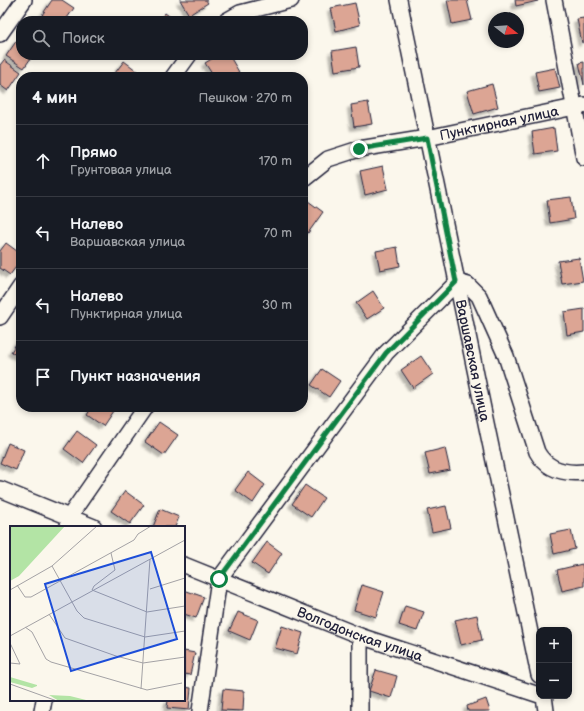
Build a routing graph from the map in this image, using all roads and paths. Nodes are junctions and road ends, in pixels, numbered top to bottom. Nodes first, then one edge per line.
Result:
1 (24, 0) edge
2 (291, 0) edge
3 (399, 0) edge
4 (554, 0) edge
5 (235, 16) edge
6 (0, 34) edge
7 (185, 60) edge
8 (177, 72) edge
9 (579, 107) edge
10 (427, 138) junction
11 (584, 158) edge
12 (308, 175) edge
13 (456, 282) junction
14 (16, 293) edge
15 (0, 317) edge
16 (142, 412) edge
17 (584, 472) edge
18 (0, 489) edge
19 (68, 522) edge
20 (89, 526) edge
21 (185, 564) edge
22 (219, 579) junction
23 (360, 636) junction
24 (537, 663) edge
25 (536, 694) edge
26 (544, 699) edge
27 (44, 701) edge
28 (42, 711) edge
29 (200, 711) edge
30 (360, 711) edge
31 (546, 711) edge

1 - 6 street
2 - 5 street
3 - 10 street, Варшавская улица
4 - 9 street
7 - 8 street
9 - 10 street, Пунктирная улица
9 - 11 street
10 - 12 street, Пунктирная улица
10 - 13 street, Варшавская улица
13 - 17 street
13 - 22 street
13 - 24 street, Варшавская улица
14 - 15 street
16 - 19 street
18 - 19 street
19 - 20 street
21 - 22 street, Волгодонская улица
22 - 23 street, Волгодонская улица
22 - 29 street
23 - 25 street, Волгодонская улица
23 - 30 street
26 - 31 street
27 - 28 street

